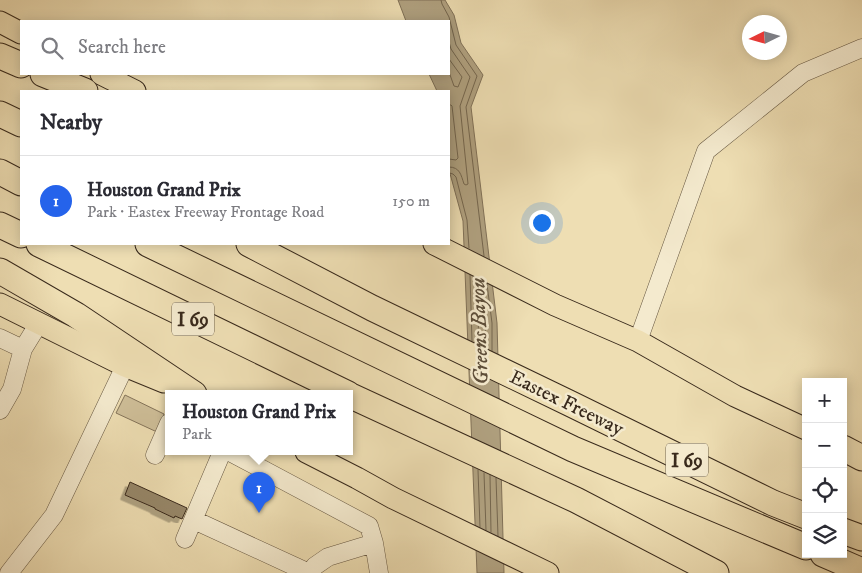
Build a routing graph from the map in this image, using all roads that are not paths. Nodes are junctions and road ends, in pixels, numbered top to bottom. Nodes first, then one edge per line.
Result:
1 (0, 22) edge
2 (20, 32) edge
3 (862, 48) edge
4 (0, 56) edge
5 (20, 65) edge
6 (45, 75) edge
7 (103, 75) edge
8 (83, 90) edge
9 (133, 90) edge
10 (0, 114) edge
11 (20, 124) edge
12 (0, 172) edge
13 (20, 182) edge
14 (0, 225) edge
15 (20, 235) edge
16 (41, 245) edge
17 (150, 245) edge
18 (251, 245) edge
19 (436, 245) edge
20 (0, 271) edge
21 (0, 304) edge
22 (40, 323) junction
23 (0, 338) edge
24 (638, 341) junction
25 (23, 349) junction
26 (124, 366) junction
27 (181, 390) edge
28 (184, 390) edge
29 (338, 390) edge
30 (353, 397) edge
31 (0, 410) edge
32 (802, 427) edge
33 (165, 432) edge
34 (847, 448) edge
35 (847, 449) edge
36 (862, 453) edge
37 (155, 455) dead end
38 (221, 455) edge
39 (236, 455) edge
40 (312, 455) edge
41 (862, 458) edge
42 (802, 514) edge
43 (194, 520) junction
44 (847, 532) edge
45 (862, 538) edge
46 (185, 539) dead end
47 (374, 543) junction
48 (802, 545) edge
49 (832, 558) edge
50 (862, 571) edge
51 (9, 573) edge
52 (310, 573) edge
53 (379, 573) edge
54 (548, 573) edge
55 (716, 573) edge

1 - 2 main road
3 - 24 lane
4 - 5 highway
6 - 8 highway
7 - 9 main road
10 - 11 highway
12 - 13 highway
14 - 15 highway
16 - 29 highway, I 69
17 - 48 highway, I 69
18 - 42 highway, Eastex Freeway / I 69
19 - 24 main road
20 - 28 highway
21 - 22 main road
22 - 25 lane
22 - 26 main road
23 - 25 lane
24 - 32 main road
25 - 31 lane
26 - 27 main road
26 - 51 lane
30 - 55 highway, I 69
33 - 37 lane
34 - 36 main road
35 - 41 highway
38 - 43 lane
39 - 47 lane
40 - 54 main road
43 - 46 lane
43 - 52 lane
44 - 45 highway
47 - 52 lane
47 - 53 lane
49 - 50 highway

